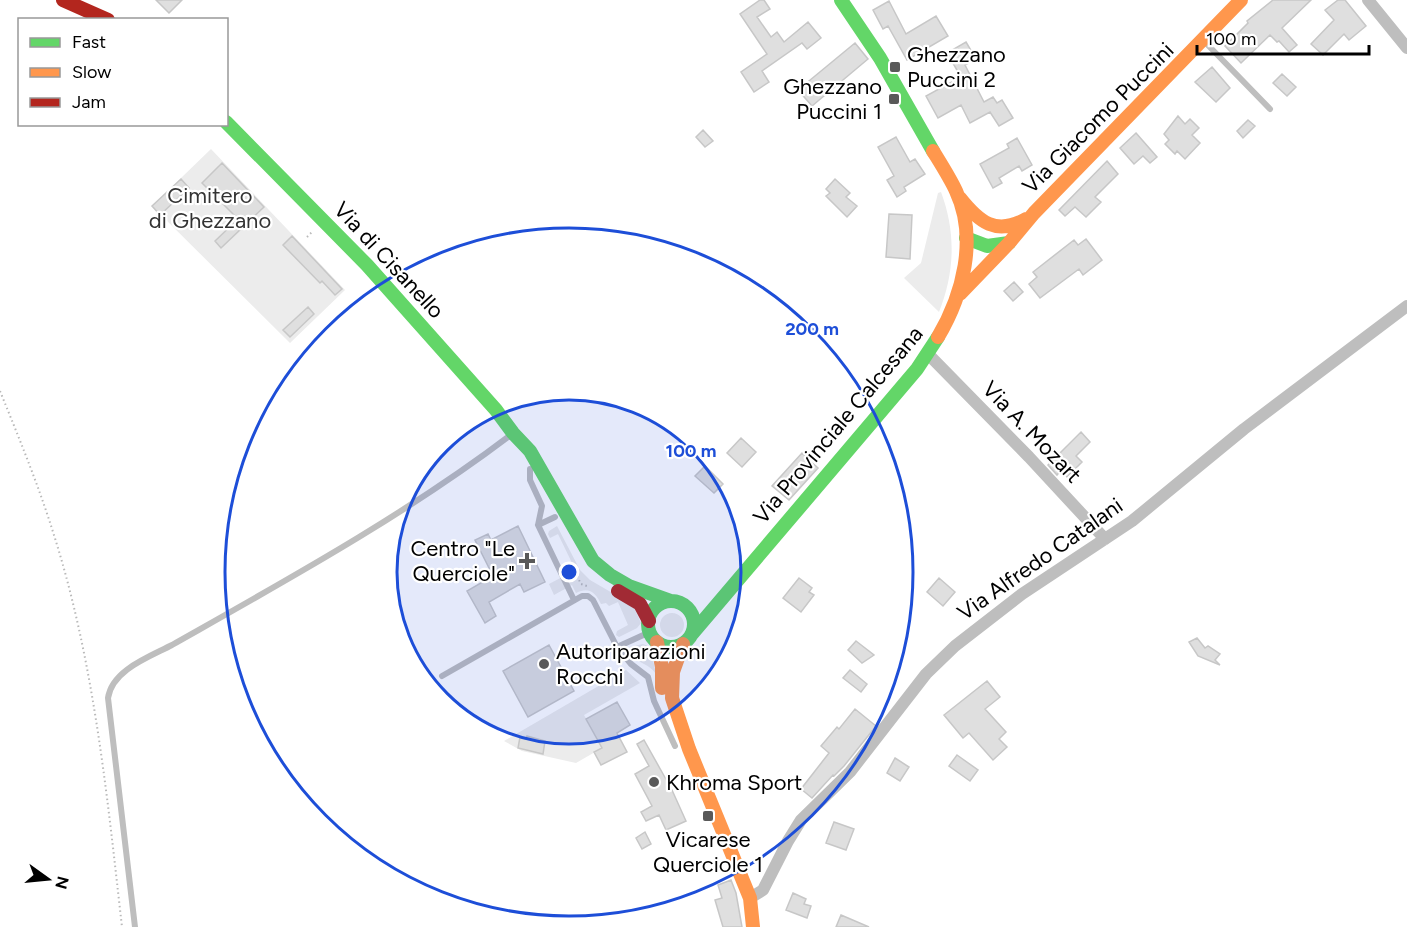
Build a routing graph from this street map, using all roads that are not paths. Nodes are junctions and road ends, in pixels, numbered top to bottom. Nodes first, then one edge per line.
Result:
1 (63, 0) edge
2 (841, 0) edge
3 (1242, 0) edge
4 (1368, 0) edge
5 (104, 18) edge
6 (1204, 40) junction
7 (1407, 48) edge
8 (1270, 110) dead end
9 (228, 124) edge
10 (957, 193) junction
11 (1034, 213) junction
12 (1006, 228) junction
13 (966, 238) junction
14 (1009, 243) junction
15 (960, 294) junction
16 (1407, 306) edge
17 (928, 354) junction
18 (513, 433) junction
19 (530, 469) junction
20 (561, 518) junction
21 (538, 525) junction
22 (1105, 539) junction
23 (736, 580) junction
24 (574, 600) junction
25 (671, 602) junction
26 (686, 607) junction
27 (652, 632) junction
28 (687, 639) junction
29 (617, 647) junction
30 (442, 676) dead end
31 (682, 747) junction
32 (750, 898) junction
33 (135, 927) edge
34 (753, 927) edge

1 - 5 main road
2 - 10 main road, Via Provinciale Calcesana
3 - 6 main road, Via Giacomo Puccini
4 - 7 street
6 - 8 lane
6 - 11 main road, Via Giacomo Puccini
9 - 18 main road, Via di Cisanello
10 - 12 main road
10 - 13 main road, Via Provinciale Calcesana
11 - 12 main road, Via Giacomo Puccini
11 - 14 main road, Via Giacomo Puccini
12 - 13 main road, Via Giacomo Puccini
13 - 14 main road
13 - 15 main road, Via Provinciale Calcesana
14 - 15 main road, Via Giacomo Puccini
15 - 17 main road, Via Provinciale Calcesana
16 - 22 street, Via Alfredo Catalani
17 - 22 street, Via A. Mozart
17 - 23 main road, Via Provinciale Calcesana
18 - 19 main road, Via di Cisanello
18 - 20 main road, Via di Cisanello
18 - 33 lane
19 - 20 main road, Via di Cisanello
19 - 21 lane
20 - 21 lane
20 - 25 main road, Via di Cisanello
20 - 27 main road, Via di Cisanello
21 - 24 lane
22 - 32 street, Via Alfredo Catalani
23 - 26 main road, Via Provinciale Calcesana
23 - 28 main road, Via Provinciale Calcesana
24 - 29 lane
24 - 30 lane
25 - 26 main road
25 - 27 main road
26 - 28 main road
27 - 28 main road
27 - 29 lane
27 - 31 main road
28 - 31 main road
29 - 31 lane
31 - 32 main road
32 - 34 main road

